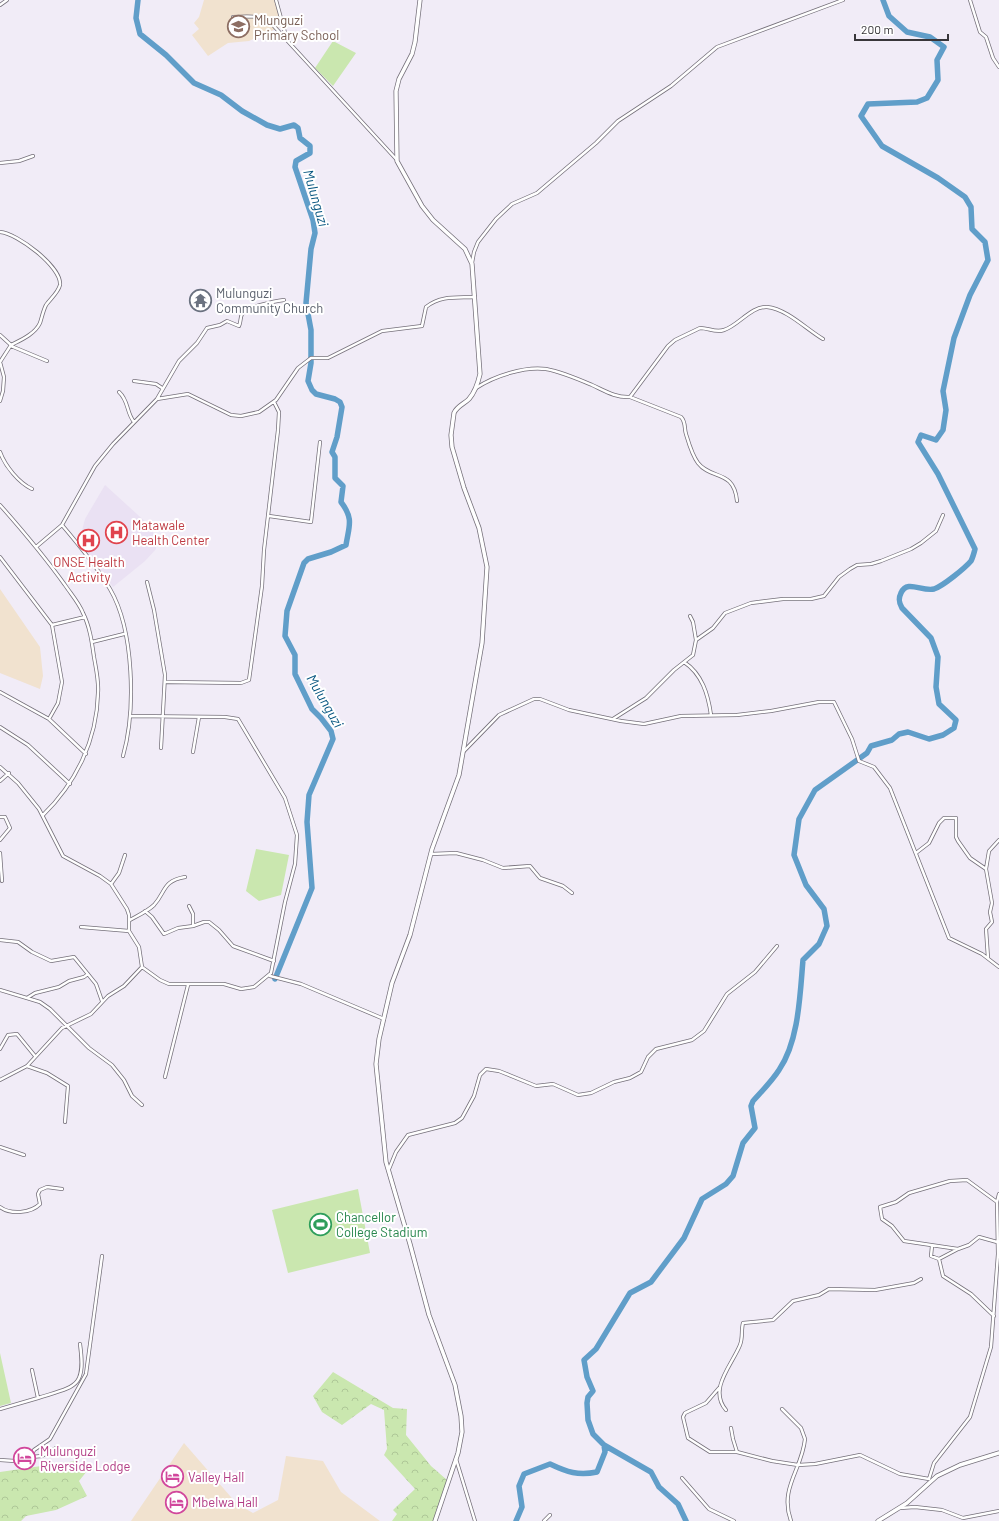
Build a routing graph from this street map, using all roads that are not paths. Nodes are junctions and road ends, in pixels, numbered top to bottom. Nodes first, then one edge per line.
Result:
1 (7, 0) edge
2 (276, 0) edge
3 (420, 0) edge
4 (843, 0) edge
5 (970, 0) edge
6 (0, 5) edge
7 (233, 17) dead end
8 (287, 41) junction
9 (999, 67) edge
10 (33, 156) dead end
11 (397, 161) junction
12 (0, 163) edge
13 (0, 232) edge
14 (472, 264) junction
15 (475, 297) junction
16 (284, 300) dead end
17 (0, 335) edge
18 (823, 339) dead end
19 (11, 345) junction
20 (47, 361) dead end
21 (134, 381) dead end
22 (162, 388) junction
23 (476, 388) junction
24 (119, 392) dead end
25 (630, 397) junction
26 (157, 399) junction
27 (0, 401) edge
28 (274, 402) junction
29 (134, 422) junction
30 (320, 442) dead end
31 (0, 452) edge
32 (32, 489) dead end
33 (737, 501) dead end
34 (0, 505) edge
35 (943, 515) dead end
36 (269, 516) junction
37 (62, 526) junction
38 (36, 547) junction
39 (0, 557) edge
40 (147, 582) dead end
41 (690, 616) dead end
42 (85, 617) junction
43 (52, 625) junction
44 (124, 634) junction
45 (696, 640) junction
46 (92, 642) junction
47 (684, 662) junction
48 (166, 682) junction
49 (0, 692) edge
50 (711, 715) junction
51 (130, 716) junction
52 (164, 717) junction
53 (199, 717) junction
54 (49, 719) junction
55 (613, 720) junction
56 (0, 727) edge
57 (161, 748) dead end
58 (464, 751) junction
59 (193, 752) dead end
60 (86, 754) junction
61 (124, 756) dead end
62 (0, 767) edge
63 (9, 773) junction
64 (0, 782) edge
65 (70, 784) junction
66 (43, 814) junction
67 (0, 817) edge
68 (0, 840) edge
69 (999, 840) edge
70 (0, 853) edge
71 (916, 853) junction
72 (431, 854) junction
73 (125, 855) dead end
74 (986, 869) junction
75 (185, 877) dead end
76 (2, 881) dead end
77 (111, 884) junction
78 (572, 893) dead end
79 (189, 906) dead end
80 (145, 911) junction
81 (129, 921) junction
82 (193, 926) junction
83 (81, 927) dead end
84 (129, 931) junction
85 (0, 940) edge
86 (777, 946) dead end
87 (988, 959) junction
88 (274, 961) junction
89 (142, 967) junction
90 (999, 967) edge
91 (88, 974) junction
92 (270, 976) junction
93 (188, 985) junction
94 (0, 990) edge
95 (27, 998) junction
96 (102, 1001) junction
97 (384, 1018) junction
98 (66, 1025) junction
99 (0, 1049) edge
100 (35, 1056) junction
101 (28, 1066) junction
102 (165, 1077) dead end
103 (0, 1080) edge
104 (142, 1105) dead end
105 (65, 1122) dead end
106 (0, 1147) edge
107 (24, 1155) dead end
108 (388, 1172) junction
109 (62, 1189) dead end
110 (999, 1194) edge
111 (997, 1202) junction
112 (0, 1207) edge
113 (998, 1220) edge
114 (998, 1242) junction
115 (932, 1246) junction
116 (958, 1249) junction
117 (998, 1254) edge
118 (102, 1256) dead end
119 (939, 1259) junction
120 (998, 1277) edge
121 (921, 1279) dead end
122 (994, 1316) junction
123 (80, 1344) dead end
124 (32, 1370) dead end
125 (719, 1388) junction
126 (38, 1398) junction
127 (782, 1409) dead end
128 (0, 1410) edge
129 (726, 1410) dead end
130 (731, 1428) dead end
131 (56, 1448) dead end
132 (738, 1452) junction
133 (999, 1453) edge
134 (30, 1457) junction
135 (456, 1459) junction
136 (0, 1460) edge
137 (798, 1465) junction
138 (682, 1478) dead end
139 (929, 1481) junction
140 (899, 1508) junction
141 (999, 1511) edge
142 (550, 1515) dead end
143 (435, 1521) edge
144 (476, 1521) edge
145 (544, 1521) edge
146 (734, 1521) edge
147 (791, 1521) edge
148 (878, 1521) edge

1 - 6 street
2 - 8 street
3 - 11 street
4 - 14 street
5 - 9 street
7 - 8 street
8 - 11 street
10 - 12 street
11 - 14 street
13 - 19 street
14 - 15 street
15 - 23 street
15 - 28 street
16 - 22 street
17 - 19 street
18 - 25 street
19 - 20 street
19 - 27 street
21 - 22 street
22 - 26 street
23 - 25 street
23 - 58 street
24 - 29 street
25 - 33 street
26 - 28 street
26 - 29 street
28 - 36 street
29 - 37 street
30 - 36 street
31 - 32 street
34 - 38 street
35 - 45 street
36 - 48 street
37 - 38 street
37 - 44 street
38 - 42 street
39 - 43 street
40 - 48 street
41 - 45 street
42 - 43 street
42 - 46 street
43 - 54 street
44 - 46 street
44 - 51 street
45 - 47 street
46 - 60 street
47 - 50 street
47 - 55 street
48 - 52 street
49 - 54 street
50 - 55 street
50 - 71 street
51 - 52 street
51 - 61 street
52 - 53 street
52 - 57 street
53 - 59 street
53 - 88 street
54 - 60 street
55 - 58 street
56 - 65 street
58 - 72 street
60 - 65 street
62 - 63 street
63 - 64 street
63 - 66 street
65 - 66 street
66 - 77 street
67 - 68 street
69 - 74 street
70 - 76 street
71 - 74 street
71 - 87 street
72 - 78 street
72 - 97 street
73 - 77 street
74 - 87 street
75 - 80 street
77 - 81 street
79 - 82 street
80 - 81 street
80 - 82 street
81 - 84 street
82 - 88 street
83 - 84 street
84 - 89 street
85 - 91 street
86 - 108 street
87 - 90 street
88 - 92 street
89 - 93 street
89 - 96 street
91 - 95 street
91 - 96 street
92 - 93 street
92 - 97 street
93 - 102 street
94 - 95 street
95 - 98 street
96 - 98 street
97 - 108 street
98 - 100 street
98 - 104 street
99 - 100 street
100 - 101 street
101 - 103 street
101 - 105 street
106 - 107 street
108 - 135 street
109 - 112 street
110 - 111 street
111 - 113 street
111 - 115 street
113 - 114 street
114 - 116 street
114 - 117 street
115 - 116 street
115 - 119 street
116 - 119 street
117 - 120 street
118 - 134 street
119 - 122 street
120 - 122 street
121 - 125 street
122 - 139 street
123 - 126 street
124 - 126 street
125 - 129 street
125 - 132 street
126 - 128 street
127 - 137 street
130 - 132 street
131 - 134 street
132 - 137 street
133 - 139 street
134 - 136 street
135 - 143 street
135 - 144 street
137 - 139 street
137 - 147 street
138 - 146 street
139 - 140 street
140 - 141 street
140 - 148 street
142 - 145 street

